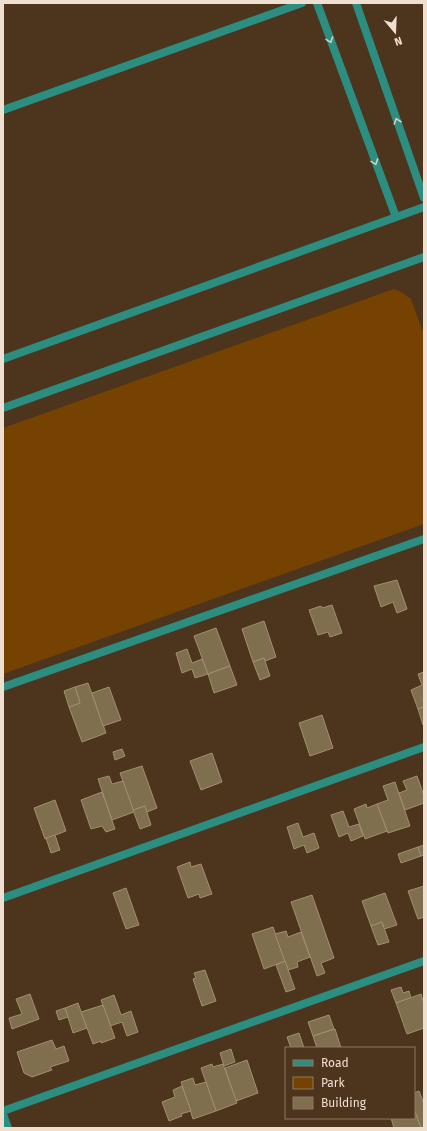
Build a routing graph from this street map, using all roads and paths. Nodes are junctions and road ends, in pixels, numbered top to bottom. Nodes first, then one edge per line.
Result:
1 (302, 3) edge
2 (317, 3) edge
3 (356, 3) edge
4 (3, 110) edge
5 (424, 198) edge
6 (424, 207) edge
7 (396, 217) junction
8 (424, 257) edge
9 (3, 358) edge
10 (3, 408) edge
11 (424, 539) edge
12 (3, 687) edge
13 (424, 747) edge
14 (3, 898) edge
15 (424, 961) edge
16 (3, 1112) edge
17 (8, 1128) edge

1 - 4 street
2 -> 7 street
5 -> 3 street
6 - 7 street
7 - 9 street
8 - 10 street
11 - 12 street
13 - 14 street
15 - 16 street
16 - 17 street

